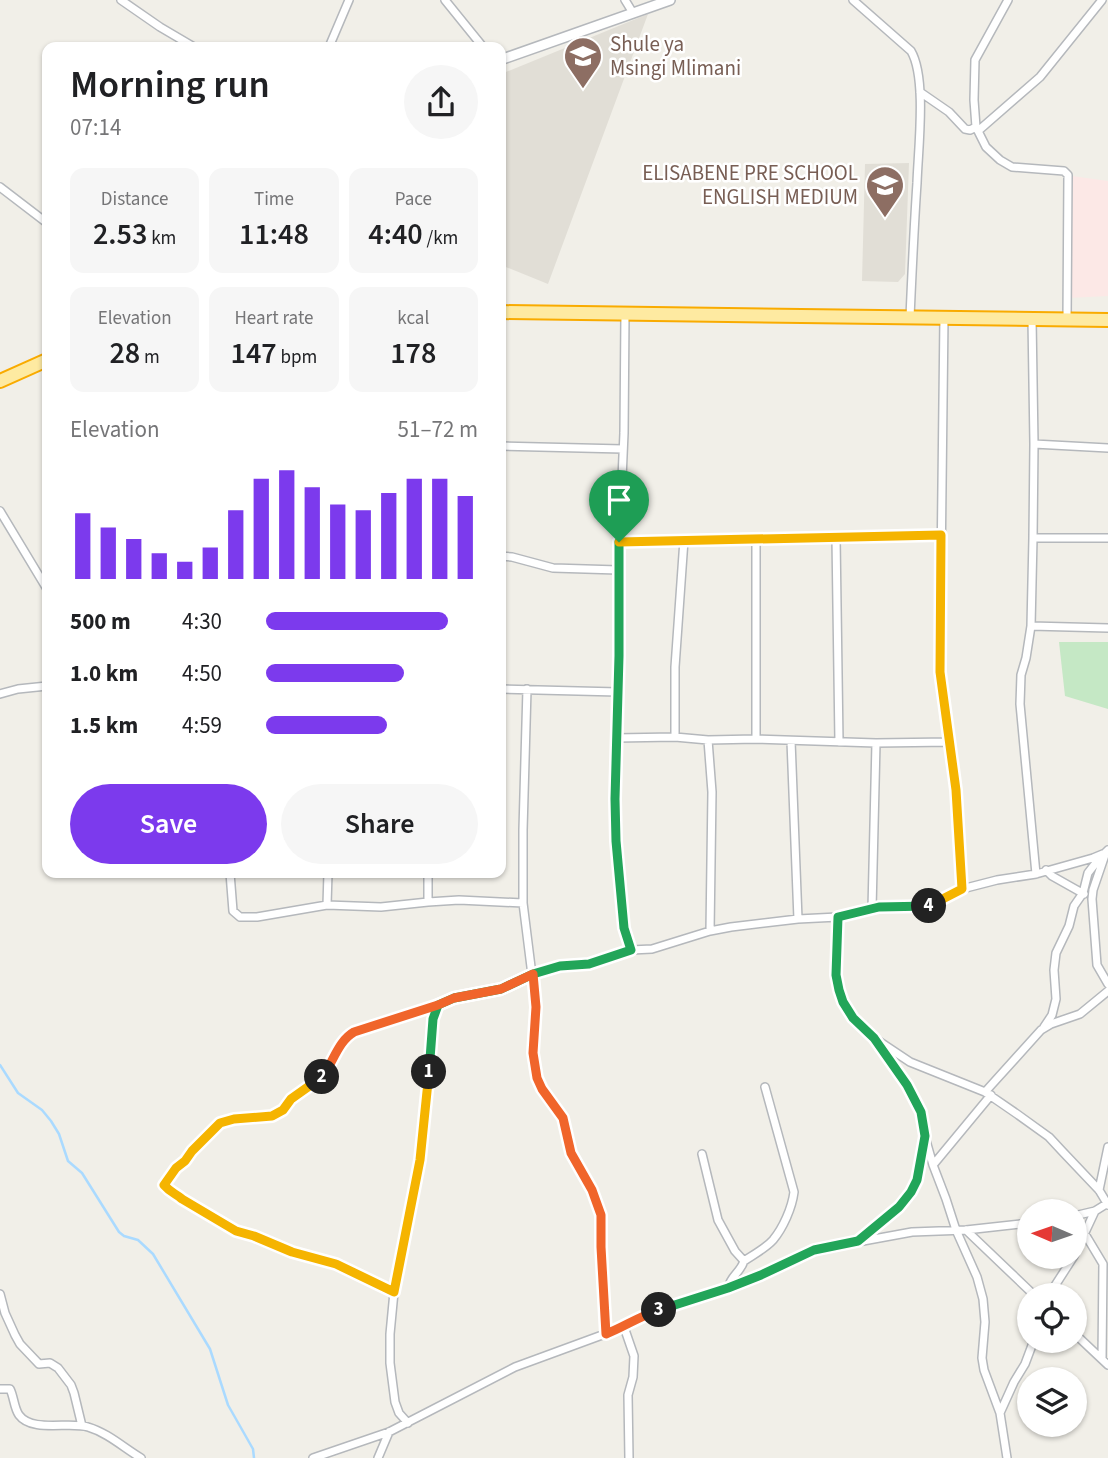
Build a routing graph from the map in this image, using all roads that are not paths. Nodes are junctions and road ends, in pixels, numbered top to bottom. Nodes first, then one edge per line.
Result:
1 (121, 0) edge
2 (349, 0) edge
3 (444, 0) edge
4 (625, 0) edge
5 (670, 0) edge
6 (853, 0) edge
7 (1009, 0) edge
8 (1102, 0) edge
9 (633, 13) junction
10 (186, 42) edge
11 (331, 42) edge
12 (479, 42) edge
13 (506, 58) edge
14 (920, 92) junction
15 (977, 129) junction
16 (0, 187) edge
17 (42, 219) edge
18 (506, 312) edge
19 (625, 314) junction
20 (911, 317) junction
21 (944, 317) junction
22 (1032, 319) junction
23 (1067, 320) junction
24 (1108, 320) edge
25 (42, 362) edge
26 (0, 381) edge
27 (1034, 444) junction
28 (506, 446) edge
29 (1108, 448) edge
30 (623, 449) junction
31 (0, 511) edge
32 (941, 535) junction
33 (836, 538) junction
34 (1034, 538) junction
35 (1108, 538) edge
36 (756, 539) junction
37 (684, 540) junction
38 (619, 542) junction
39 (506, 556) edge
40 (618, 570) junction
41 (42, 581) edge
42 (1031, 626) junction
43 (1108, 628) edge
44 (42, 686) edge
45 (506, 689) edge
46 (527, 689) junction
47 (618, 692) junction
48 (0, 694) edge
49 (675, 737) junction
50 (616, 738) junction
51 (756, 739) junction
52 (708, 740) junction
53 (791, 741) junction
54 (839, 742) junction
55 (950, 742) junction
56 (876, 743) junction
57 (1106, 852) edge
58 (1046, 870) junction
59 (1036, 874) junction
60 (230, 878) edge
61 (328, 878) edge
62 (428, 878) edge
63 (962, 889) junction
64 (1083, 894) junction
65 (1092, 899) junction
66 (428, 902) junction
67 (523, 903) junction
68 (327, 905) junction
69 (872, 909) junction
70 (838, 917) junction
71 (798, 919) junction
72 (710, 931) junction
73 (631, 950) junction
74 (533, 974) junction
75 (1108, 984) edge
76 (1108, 991) edge
77 (438, 1005) junction
78 (1044, 1027) junction
79 (874, 1038) junction
80 (765, 1087) dead end
81 (988, 1094) junction
82 (925, 1136) junction
83 (1108, 1147) edge
84 (702, 1154) dead end
85 (933, 1165) junction
86 (1099, 1190) junction
87 (1108, 1204) edge
88 (1095, 1211) junction
89 (1087, 1214) edge
90 (1017, 1224) edge
91 (1087, 1229) edge
92 (956, 1230) junction
93 (966, 1230) junction
94 (1087, 1237) edge
95 (858, 1241) junction
96 (744, 1261) junction
97 (1021, 1283) edge
98 (728, 1288) junction
99 (394, 1292) junction
100 (0, 1294) edge
101 (624, 1327) junction
102 (606, 1334) junction
103 (1087, 1345) edge
104 (1029, 1353) edge
105 (1105, 1362) edge
106 (0, 1389) edge
107 (1000, 1413) junction
108 (408, 1423) junction
109 (82, 1426) junction
110 (389, 1433) junction
111 (141, 1458) edge
112 (313, 1458) edge
113 (378, 1458) edge
114 (629, 1458) edge
115 (1007, 1458) edge

1 - 10 street
2 - 11 street
3 - 12 street
4 - 9 street
5 - 9 street
6 - 14 street
7 - 15 street
8 - 15 street
9 - 13 street
14 - 15 street
14 - 20 street
15 - 23 street
16 - 17 street
18 - 19 highway
19 - 20 highway
19 - 30 street
20 - 21 highway
21 - 22 highway
21 - 32 street
22 - 23 highway
22 - 27 street
23 - 24 highway
25 - 26 highway
27 - 29 street
27 - 34 street
28 - 30 street
30 - 38 street
31 - 41 street
32 - 33 street
32 - 55 street
33 - 36 street
33 - 54 street
34 - 35 street
34 - 42 street
36 - 37 street
36 - 51 street
37 - 38 street
37 - 49 street
38 - 40 street
39 - 40 street
40 - 47 street
42 - 43 street
42 - 59 street
44 - 48 street
45 - 46 street
46 - 47 street
46 - 67 street
47 - 50 street
49 - 50 street
49 - 52 street
50 - 73 street
51 - 52 street
51 - 53 street
52 - 72 street
53 - 54 street
53 - 71 street
54 - 56 street
55 - 56 street
55 - 63 street
56 - 69 street
57 - 58 street
57 - 64 street
57 - 65 street
58 - 59 street
58 - 64 street
59 - 63 street
60 - 68 street
61 - 68 street
62 - 66 street
63 - 69 street
64 - 65 street
64 - 78 street
65 - 75 street
66 - 67 street
66 - 68 street
67 - 74 street
69 - 70 street
70 - 71 street
70 - 79 street
71 - 72 street
72 - 73 street
73 - 74 street
74 - 77 street
74 - 102 street
76 - 78 street
77 - 99 street
77 - 99 street
78 - 81 street
79 - 81 street
79 - 82 street
80 - 96 street
81 - 85 street
81 - 86 street
82 - 85 street
82 - 95 street
83 - 86 street
84 - 96 street
85 - 92 street
86 - 87 street
87 - 88 street
88 - 89 street
88 - 91 street
90 - 93 street
92 - 93 street
92 - 95 street
92 - 107 street
93 - 97 street
94 - 105 street
95 - 98 street
96 - 98 street
98 - 101 street
99 - 108 street
100 - 109 street
101 - 102 street
101 - 114 street
102 - 108 street
103 - 105 street
104 - 107 street
106 - 109 street
107 - 115 street
108 - 110 street
109 - 111 street
110 - 112 street
110 - 113 street

